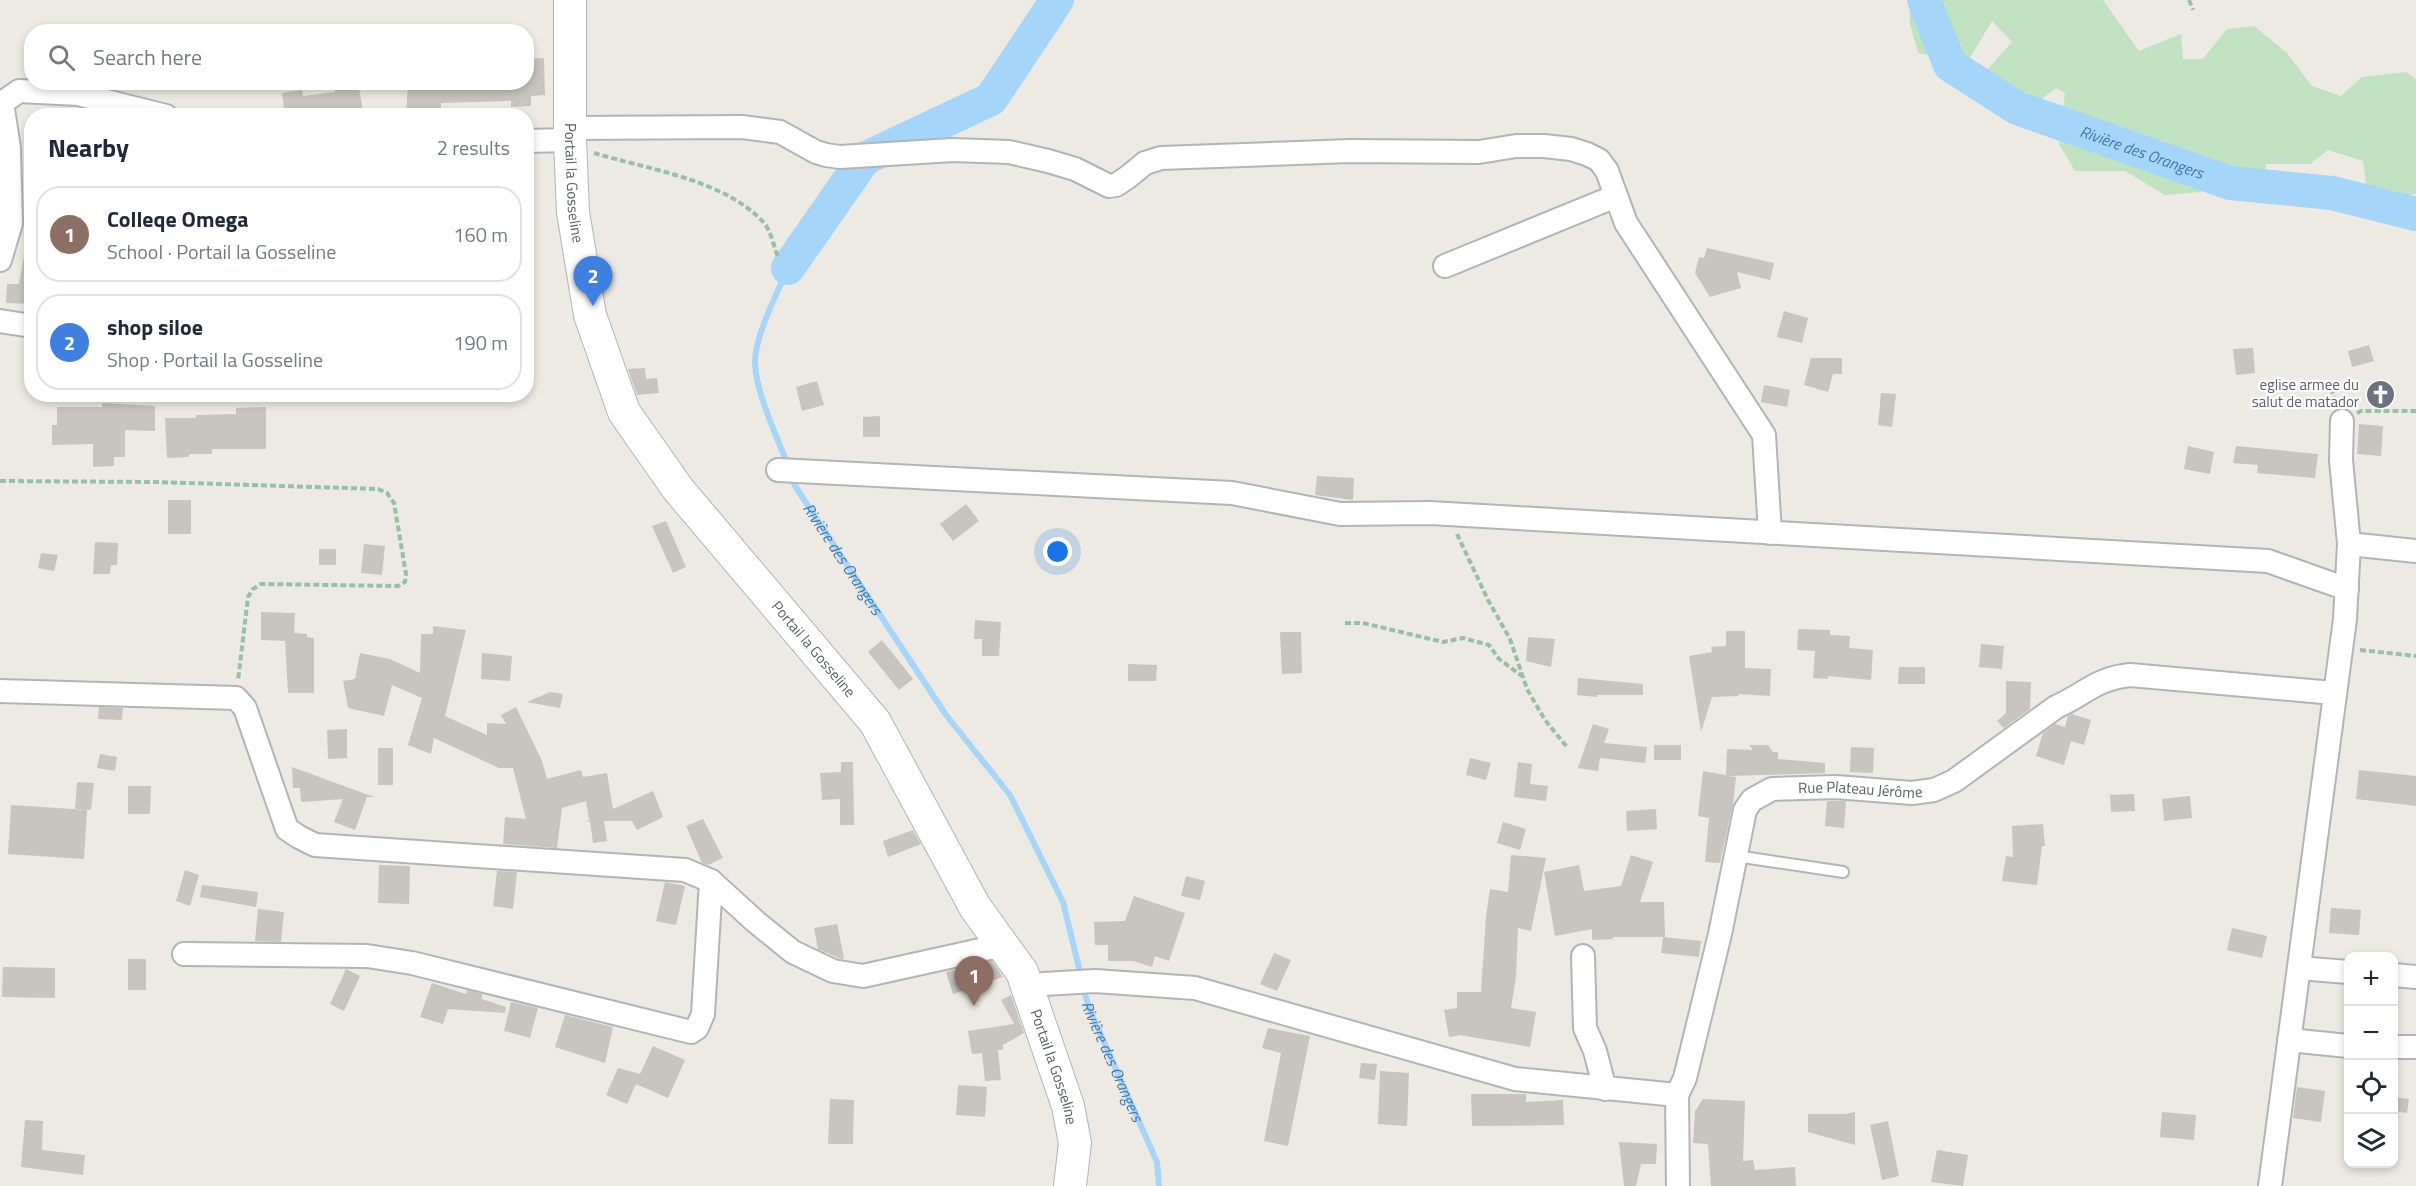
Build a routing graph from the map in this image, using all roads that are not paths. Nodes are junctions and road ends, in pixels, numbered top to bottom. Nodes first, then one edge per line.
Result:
1 (570, 0) edge
2 (134, 108) edge
3 (571, 128) junction
4 (534, 139) edge
5 (1616, 196) junction
6 (0, 260) edge
7 (1445, 266) dead end
8 (0, 321) edge
9 (24, 325) edge
10 (2342, 421) road end
11 (778, 470) dead end
12 (1770, 533) junction
13 (2349, 544) junction
14 (2416, 551) edge
15 (2347, 590) junction
16 (0, 691) edge
17 (2334, 693) junction
18 (1736, 856) junction
19 (1843, 872) dead end
20 (711, 881) junction
21 (1003, 945) junction
22 (184, 954) dead end
23 (1583, 956) dead end
24 (2299, 968) junction
25 (2344, 972) edge
26 (2398, 975) edge
27 (2416, 977) edge
28 (1026, 985) junction
29 (2289, 1040) junction
30 (2344, 1046) edge
31 (2398, 1047) edge
32 (2416, 1047) edge
33 (1605, 1089) junction
34 (1677, 1095) junction
35 (1070, 1186) edge
36 (1678, 1186) edge
37 (2271, 1186) edge

1 - 3 street, Portail la Gosseline
2 - 6 street
3 - 4 street
3 - 5 street
3 - 21 street, Portail la Gosseline
5 - 7 street
5 - 12 street
8 - 9 street
10 - 13 street
11 - 12 street
12 - 15 street
13 - 14 street
13 - 15 street
15 - 17 street
16 - 20 street
17 - 18 street, Rue Plateau Jérôme
17 - 24 street
18 - 19 lane
18 - 34 street, Rue Plateau Jérôme
20 - 21 street
20 - 22 street
21 - 28 street, Portail la Gosseline
23 - 33 street
24 - 25 street
24 - 29 street
26 - 27 street
28 - 33 street
28 - 35 street, Portail la Gosseline
29 - 30 street
29 - 37 street
31 - 32 street
33 - 34 street
34 - 36 street, Rue Plateau Jérôme

